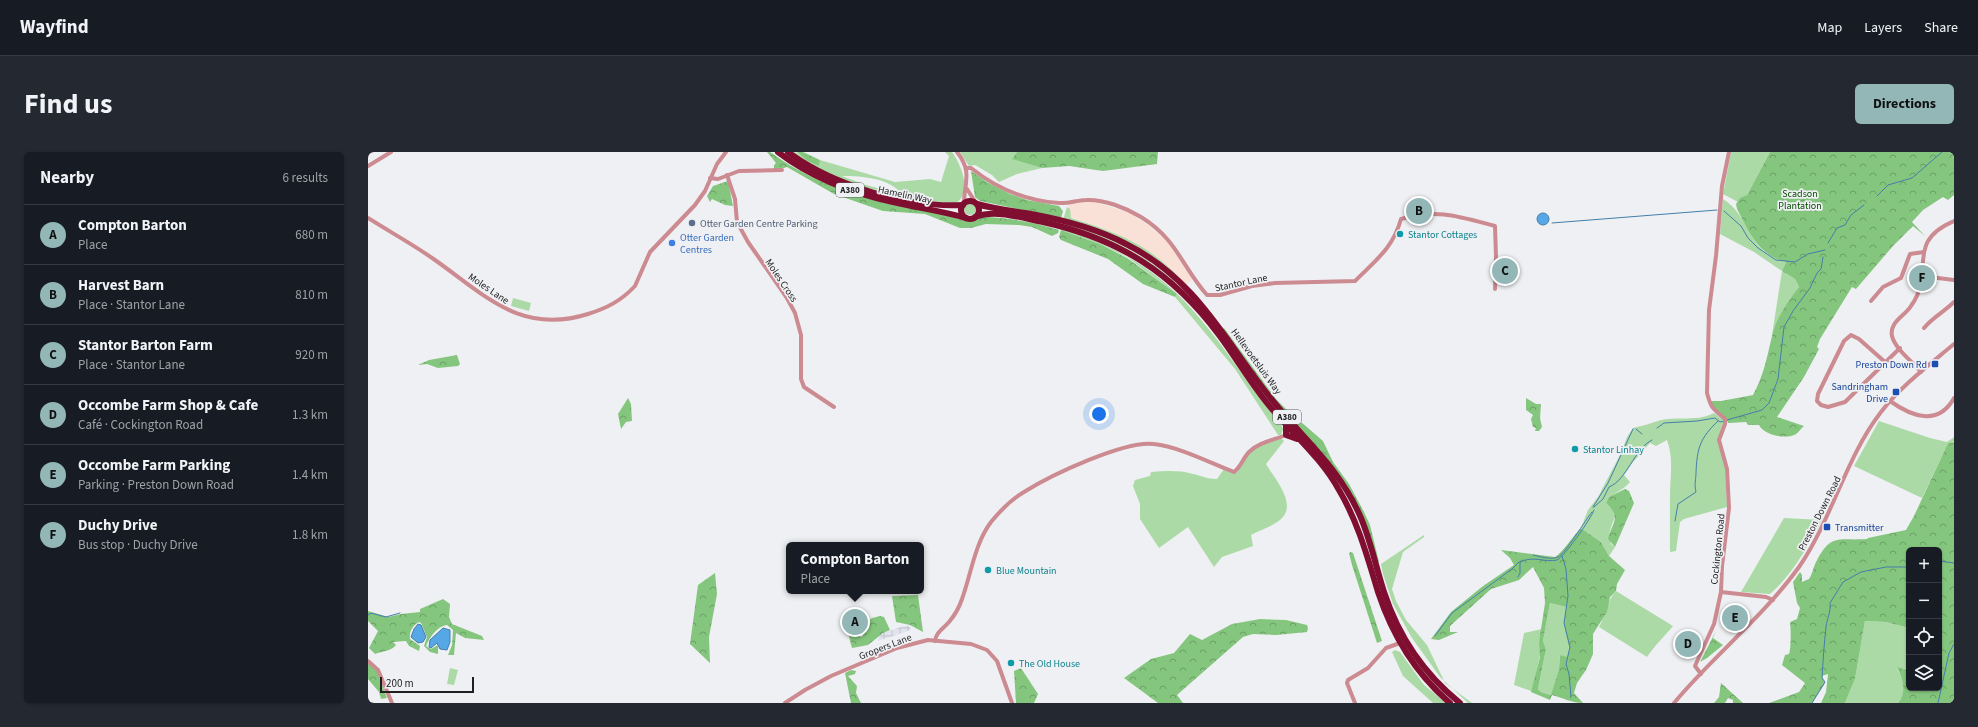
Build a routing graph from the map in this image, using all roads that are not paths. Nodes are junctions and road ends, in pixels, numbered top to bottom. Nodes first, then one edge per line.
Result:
1 (391, 152) edge
2 (726, 152) edge
3 (778, 152) edge
4 (788, 152) edge
5 (957, 152) edge
6 (1729, 152) edge
7 (368, 166) edge
8 (966, 168) junction
9 (782, 170) dead end
10 (727, 175) junction
11 (710, 178) junction
12 (967, 188) junction
13 (976, 203) junction
14 (963, 204) junction
15 (975, 217) junction
16 (368, 218) edge
17 (966, 218) junction
18 (1954, 222) edge
19 (1924, 252) junction
20 (1922, 276) junction
21 (1954, 280) edge
22 (1494, 289) dead end
23 (1871, 301) dead end
24 (1954, 302) edge
25 (1924, 328) dead end
26 (1954, 344) edge
27 (1900, 348) junction
28 (1885, 362) junction
29 (1922, 372) junction
30 (1954, 399) edge
31 (1890, 401) junction
32 (834, 407) dead end
33 (1286, 424) junction
34 (1286, 435) junction
35 (1304, 444) junction
36 (1721, 592) junction
37 (1772, 600) junction
38 (935, 641) junction
39 (1400, 643) junction
40 (368, 661) edge
41 (1700, 674) junction
42 (392, 703) edge
43 (785, 703) edge
44 (1012, 703) edge
45 (1355, 703) edge
46 (1450, 703) edge
47 (1460, 703) edge
48 (1674, 703) edge

1 - 7 street
2 - 11 street, Moles Lane
3 - 17 highway, Hamelin Way / A380
4 - 14 highway, Hamelin Way / A380
5 - 8 street
6 - 36 street, Cockington Road
8 - 12 street
8 - 22 street, Stantor Lane
9 - 10 street
10 - 11 street
10 - 32 street, Moles Cross
11 - 16 street, Moles Lane
12 - 13 street
12 - 14 street
13 - 14 highway
13 - 15 highway
13 - 47 highway, Hellevoetsluis Way / A380
14 - 17 highway
15 - 17 highway
15 - 33 highway, Hellevoetsluis Way / A380
18 - 19 street
19 - 20 street
19 - 23 street
20 - 21 street
20 - 27 street
24 - 25 street
26 - 29 street, Preston Down Road
27 - 28 street
27 - 29 street
28 - 28 street
29 - 31 street, Preston Down Road
30 - 31 street
31 - 37 street, Preston Down Road
33 - 34 highway
33 - 35 highway, Hellevoetsluis Way / A380
34 - 35 highway
34 - 38 street
35 - 39 highway, Hellevoetsluis Way / A380
36 - 37 street
36 - 41 street, Cockington Road
37 - 41 street, Preston Down Road
38 - 43 street, Gropers Lane
38 - 44 street, Gropers Lane
39 - 45 street
39 - 46 highway, Hellevoetsluis Way / A380
40 - 42 street
41 - 48 street, Preston Down Road

